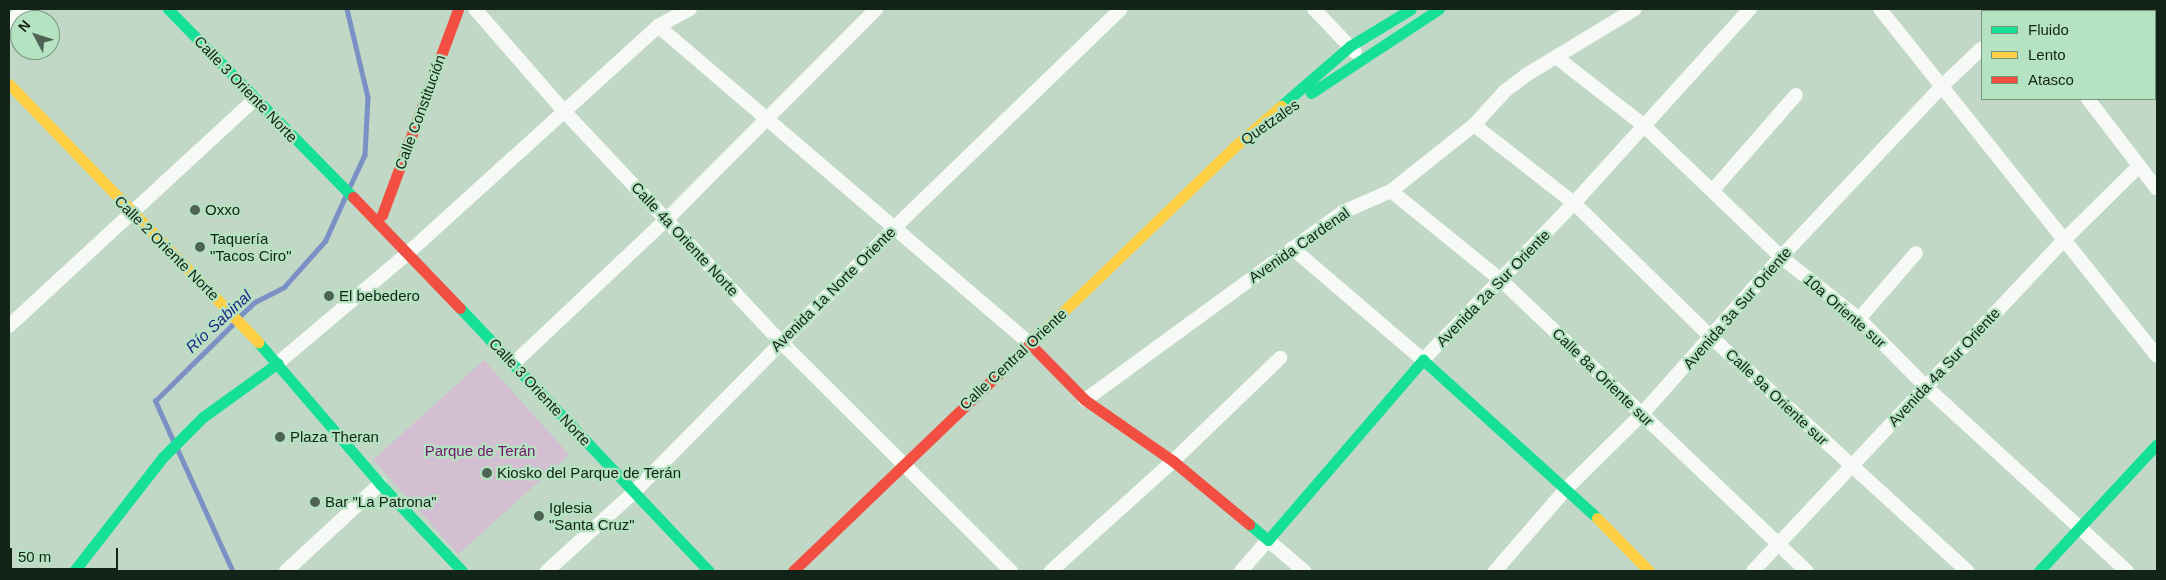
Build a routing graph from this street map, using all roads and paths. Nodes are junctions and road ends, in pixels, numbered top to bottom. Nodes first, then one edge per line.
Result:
1 (24, 9) edge
2 (168, 9) edge
3 (458, 9) edge
4 (475, 9) edge
5 (690, 9) edge
6 (876, 9) edge
7 (1121, 9) edge
8 (1314, 9) edge
9 (1412, 9) edge
10 (1439, 9) edge
11 (1635, 9) edge
12 (1750, 9) edge
13 (1880, 9) edge
14 (9, 23) edge
15 (658, 26) junction
16 (1350, 46) junction
17 (1981, 49) edge
18 (1556, 57) junction
19 (1362, 61) junction
20 (9, 84) edge
21 (1942, 86) junction
22 (1796, 95) dead end
23 (255, 99) junction
24 (2089, 100) edge
25 (563, 110) junction
26 (765, 119) junction
27 (1642, 124) junction
28 (1474, 125) junction
29 (1233, 148) junction
30 (2138, 167) junction
31 (2157, 189) edge
32 (1713, 190) junction
33 (1391, 191) junction
34 (1574, 203) junction
35 (130, 211) junction
36 (382, 215) dead end
37 (666, 220) junction
38 (894, 228) junction
39 (2063, 241) junction
40 (1292, 248) junction
41 (1916, 253) dead end
42 (408, 254) junction
43 (1781, 257) junction
44 (1501, 280) junction
45 (1859, 319) junction
46 (9, 326) edge
47 (1711, 337) junction
48 (781, 342) junction
49 (1030, 344) junction
50 (2157, 356) edge
51 (1280, 358) dead end
52 (1424, 360) junction
53 (278, 363) junction
54 (514, 363) junction
55 (1926, 386) junction
56 (1085, 400) junction
57 (1642, 414) junction
58 (2157, 444) edge
59 (1173, 461) junction
60 (903, 462) junction
61 (1852, 467) junction
62 (380, 484) junction
63 (1566, 488) junction
64 (633, 493) junction
65 (2079, 528) junction
66 (1268, 540) junction
67 (1777, 545) junction
68 (74, 571) edge
69 (286, 571) edge
70 (462, 571) edge
71 (547, 571) edge
72 (709, 571) edge
73 (793, 571) edge
74 (1011, 571) edge
75 (1051, 571) edge
76 (1241, 571) edge
77 (1304, 571) edge
78 (1495, 571) edge
79 (1649, 571) edge
80 (1753, 571) edge
81 (1806, 571) edge
82 (1967, 571) edge
83 (2039, 571) edge
84 (2127, 571) edge

1 - 14 street
2 - 23 main road, Calle 3 Oriente Norte
3 - 36 main road, Calle Constitución
4 - 25 street, Calle 4a Oriente Norte
5 - 15 street
6 - 26 street
7 - 38 street, Avenida 1a Norte Oriente
8 - 16 street
9 - 16 main road, Quetzales
10 - 19 main road, Quetzales
11 - 18 street, Avenida Cardenal
12 - 27 street, Avenida 2a Sur Oriente
13 - 21 street
15 - 25 street
15 - 26 street
16 - 19 street
16 - 29 main road, Quetzales
17 - 21 street, Avenida 3a Sur Oriente
18 - 27 street, 10a Oriente sur
18 - 28 street, Avenida Cardenal
19 - 29 main road, Quetzales
20 - 35 main road, Calle 2 Oriente Norte
21 - 39 street
21 - 43 street, Avenida 3a Sur Oriente
22 - 32 street
23 - 35 street
23 - 42 main road, Calle 3 Oriente Norte
24 - 30 street
25 - 37 street, Calle 4a Oriente Norte
25 - 42 street
26 - 37 street
26 - 38 street
27 - 32 street, 10a Oriente sur
27 - 34 street, Avenida 2a Sur Oriente
28 - 33 street, Avenida Cardenal
28 - 34 street, Calle 9a Oriente sur
29 - 49 main road, Calle Central Oriente
30 - 31 street
30 - 39 street, Avenida 4a Sur Oriente
32 - 43 street, 10a Oriente sur
33 - 40 street, Avenida Cardenal
33 - 44 street, Calle 8a Oriente sur
34 - 44 street, Avenida 2a Sur Oriente
34 - 47 street, Calle 9a Oriente sur
35 - 46 street
35 - 53 main road, Calle 2 Oriente Norte
37 - 48 street, Calle 4a Oriente Norte
37 - 54 street
38 - 48 street, Avenida 1a Norte Oriente
38 - 49 street
39 - 50 street
39 - 55 street, Avenida 4a Sur Oriente
40 - 52 street
40 - 56 street, Avenida Cardenal
41 - 45 street
42 - 53 street
42 - 54 main road, Calle 3 Oriente Norte
43 - 45 street, 10a Oriente sur
43 - 47 street, Avenida 3a Sur Oriente
44 - 52 street, Avenida 2a Sur Oriente
44 - 57 street, Calle 8a Oriente sur
45 - 55 street, 10a Oriente sur
47 - 57 street, Avenida 3a Sur Oriente
47 - 61 street, Calle 9a Oriente sur
48 - 60 street, Calle 4a Oriente Norte
48 - 64 street, Avenida 1a Norte Oriente
49 - 56 main road
49 - 60 main road, Calle Central Oriente
51 - 59 street
52 - 63 main road
52 - 66 main road, Avenida 2a Sur Oriente
53 - 62 main road, Calle 2 Oriente Norte
53 - 68 main road
54 - 64 main road, Calle 3 Oriente Norte
55 - 61 street, Avenida 4a Sur Oriente
55 - 65 street, 10a Oriente sur
56 - 59 main road
57 - 63 street, Avenida 3a Sur Oriente
57 - 67 street, Calle 8a Oriente sur
58 - 65 main road
59 - 66 main road
59 - 75 street
60 - 73 main road, Calle Central Oriente
60 - 74 street, Calle 4a Oriente Norte
61 - 67 street, Avenida 4a Sur Oriente
61 - 82 street, Calle 9a Oriente sur
62 - 69 street
62 - 70 main road, Calle 2 Oriente Norte
63 - 78 street, Avenida 3a Sur Oriente
63 - 79 main road
64 - 71 street, Avenida 1a Norte Oriente
64 - 72 main road, Calle 3 Oriente Norte
65 - 83 main road
65 - 84 street, 10a Oriente sur
66 - 76 street, Avenida 2a Sur Oriente
66 - 77 street
67 - 80 street, Avenida 4a Sur Oriente
67 - 81 street, Calle 8a Oriente sur

